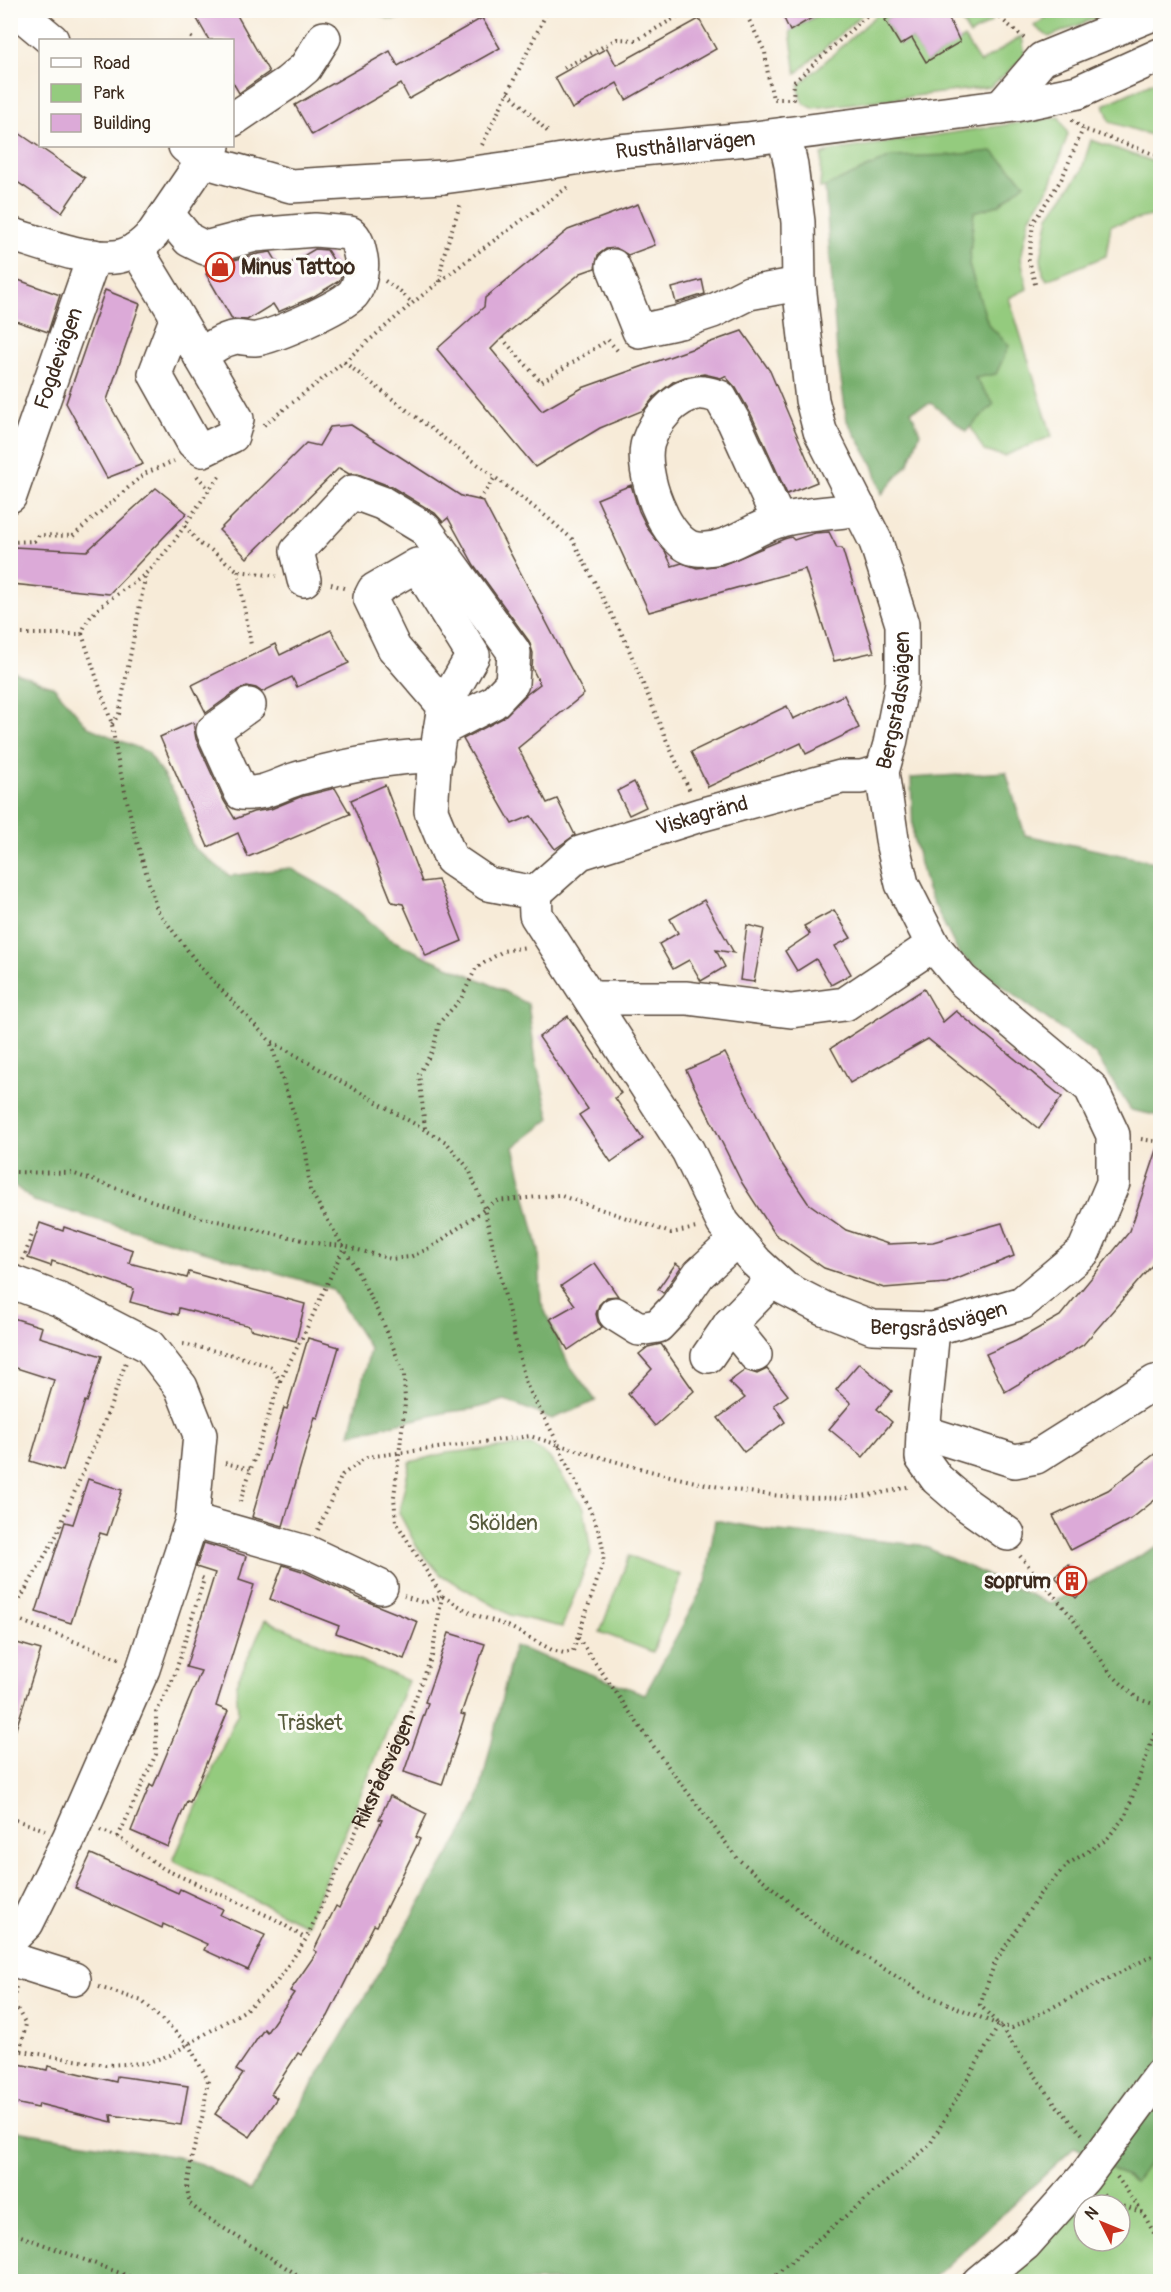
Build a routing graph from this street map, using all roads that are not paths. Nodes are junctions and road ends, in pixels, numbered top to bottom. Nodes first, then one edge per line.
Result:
1 (16, 10) edge
2 (1161, 11) edge
3 (324, 38) dead end
4 (51, 39) edge
5 (1161, 55) edge
6 (1001, 106) junction
7 (234, 119) edge
8 (784, 134) junction
9 (200, 151) edge
10 (168, 215) junction
11 (10, 234) edge
12 (136, 249) junction
13 (94, 256) junction
14 (613, 266) dead end
15 (799, 284) junction
16 (177, 316) junction
17 (200, 356) junction
18 (10, 496) edge
19 (860, 509) junction
20 (778, 521) junction
21 (304, 580) dead end
22 (249, 705) dead end
23 (440, 730) junction
24 (882, 772) junction
25 (535, 893) junction
26 (933, 945) junction
27 (590, 998) junction
28 (730, 1231) junction
29 (774, 1279) junction
30 (10, 1281) edge
31 (615, 1314) dead end
32 (730, 1324) junction
33 (933, 1329) junction
34 (755, 1355) dead end
35 (708, 1356) dead end
36 (1155, 1382) dead end
37 (923, 1432) junction
38 (192, 1520) junction
39 (1008, 1534) road end
40 (381, 1587) road end
41 (15, 1954) edge
42 (74, 1979) road end
43 (1161, 2075) edge
44 (979, 2282) edge

1 - 4 street
2 - 6 street
3 - 7 street
5 - 6 street, Rusthållarvägen
6 - 8 street, Rusthållarvägen
8 - 9 street, Rusthållarvägen, bridge
8 - 15 street, Bergsrådsvägen
9 - 10 street
10 - 12 street
10 - 17 street
11 - 13 street
12 - 13 street
12 - 16 street
13 - 18 street, Fogdevägen
14 - 15 street
15 - 19 street, Bergsrådsvägen
16 - 17 street
16 - 17 street
19 - 20 street
19 - 24 street, Bergsrådsvägen
20 - 20 street
21 - 23 street
22 - 23 street
23 - 25 street
24 - 25 street, Viskagränd
24 - 26 street, Bergsrådsvägen
25 - 27 street, Bergsrådsvägen
26 - 27 street
26 - 33 street, Bergsrådsvägen
27 - 28 street, Bergsrådsvägen
28 - 29 street, Bergsrådsvägen
28 - 31 street
29 - 32 street
29 - 33 street, Bergsrådsvägen
30 - 38 street
32 - 34 street
32 - 35 street
33 - 37 street
36 - 37 street
37 - 39 street
38 - 40 street
38 - 41 street
41 - 42 street
43 - 44 street

